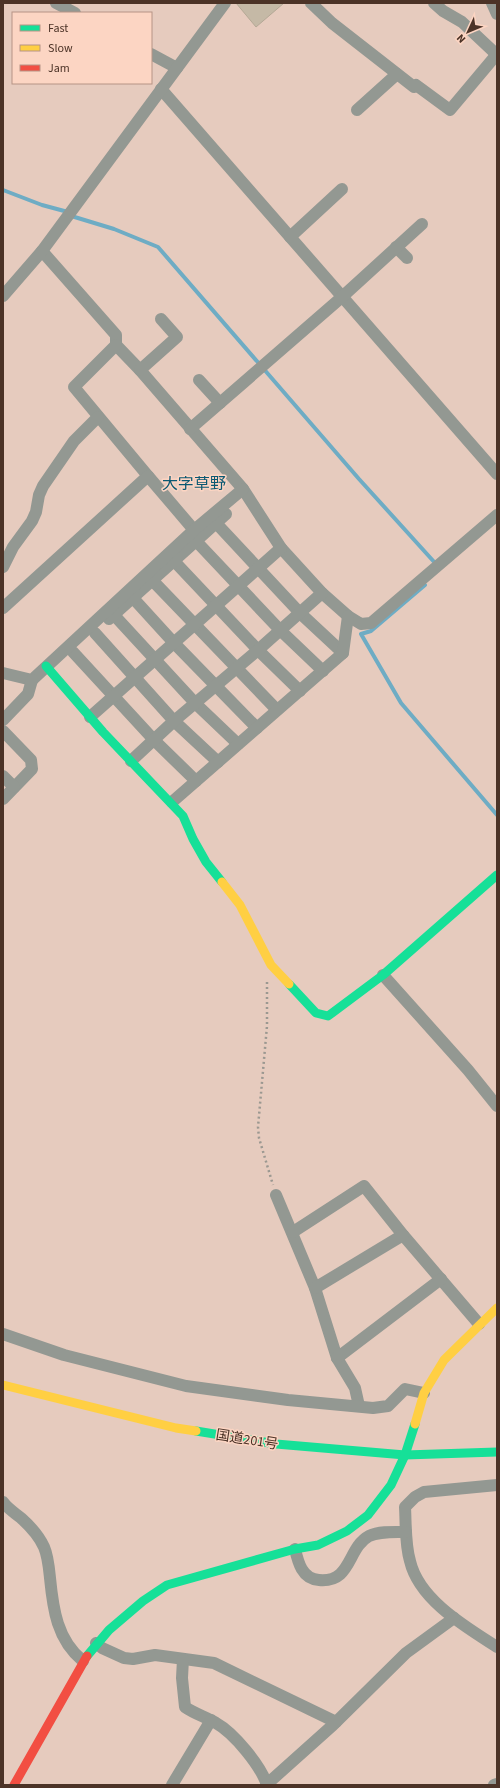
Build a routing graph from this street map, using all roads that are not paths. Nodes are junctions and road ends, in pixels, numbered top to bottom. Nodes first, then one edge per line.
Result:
1 (56, 3) edge
2 (225, 3) edge
3 (311, 3) edge
4 (434, 3) edge
5 (492, 3) edge
6 (73, 12) edge
7 (497, 14) edge
8 (152, 55) edge
9 (497, 55) edge
10 (177, 68) junction
11 (397, 74) junction
12 (161, 90) junction
13 (357, 110) dead end
14 (342, 189) dead end
15 (422, 224) dead end
16 (290, 237) junction
17 (396, 247) junction
18 (42, 251) junction
19 (407, 258) dead end
20 (3, 296) edge
21 (342, 297) junction
22 (161, 319) dead end
23 (116, 345) junction
24 (140, 370) junction
25 (199, 380) dead end
26 (220, 403) junction
27 (98, 417) junction
28 (190, 429) junction
29 (497, 474) edge
30 (148, 476) junction
31 (243, 490) junction
32 (232, 508) dead end
33 (497, 515) edge
34 (216, 523) junction
35 (195, 536) junction
36 (281, 548) junction
37 (174, 560) junction
38 (3, 567) edge
39 (257, 569) junction
40 (152, 580) junction
41 (238, 586) junction
42 (322, 592) junction
43 (133, 598) junction
44 (216, 606) junction
45 (3, 608) edge
46 (300, 613) junction
47 (114, 615) junction
48 (348, 616) junction
49 (194, 625) junction
50 (280, 630) junction
51 (95, 633) junction
52 (174, 643) junction
53 (258, 650) junction
54 (73, 652) junction
55 (342, 653) junction
56 (154, 660) junction
57 (51, 666) junction
58 (236, 668) junction
59 (323, 671) junction
60 (3, 673) edge
61 (135, 677) junction
62 (32, 680) junction
63 (216, 686) junction
64 (300, 691) junction
65 (113, 697) junction
66 (196, 704) junction
67 (277, 710) junction
68 (90, 717) junction
69 (3, 720) edge
70 (174, 721) junction
71 (257, 728) junction
72 (3, 731) edge
73 (154, 740) junction
74 (238, 744) junction
75 (131, 761) junction
76 (218, 762) junction
77 (3, 776) edge
78 (196, 781) junction
79 (14, 787) junction
80 (3, 799) edge
81 (172, 802) junction
82 (497, 875) edge
83 (383, 975) junction
84 (497, 1106) edge
85 (276, 1195) road end
86 (293, 1232) junction
87 (403, 1235) junction
88 (441, 1279) junction
89 (315, 1288) junction
90 (497, 1308) edge
91 (479, 1324) junction
92 (3, 1334) edge
93 (337, 1358) junction
94 (3, 1385) edge
95 (424, 1393) junction
96 (359, 1406) junction
97 (497, 1452) edge
98 (405, 1455) junction
99 (497, 1485) edge
100 (3, 1502) edge
101 (406, 1532) junction
102 (295, 1549) junction
103 (454, 1618) junction
104 (96, 1643) junction
105 (497, 1648) edge
106 (183, 1659) junction
107 (83, 1661) junction
108 (211, 1720) junction
109 (336, 1722) junction
110 (497, 1784) edge
111 (14, 1785) edge
112 (172, 1785) edge
113 (266, 1785) edge
114 (494, 1785) edge

1 - 6 street
2 - 10 street
3 - 11 street
4 - 9 street
5 - 7 street
8 - 10 street
9 - 11 street
10 - 12 street
11 - 13 street
12 - 16 street
12 - 18 street
14 - 16 street
15 - 17 street
16 - 21 street
17 - 19 street
17 - 21 street
18 - 20 street
18 - 23 street
21 - 26 street
21 - 29 street
22 - 24 street
23 - 24 street
23 - 27 street
24 - 28 street
25 - 26 street
26 - 28 street
27 - 30 street
27 - 38 street
28 - 31 street
30 - 35 street
30 - 45 street
31 - 35 street
31 - 36 street
32 - 34 street
33 - 48 street
34 - 35 street
34 - 39 street
35 - 37 street
35 - 41 street
35 - 57 street
36 - 39 street
36 - 42 street
37 - 40 street
37 - 44 street
39 - 41 street
39 - 46 street
40 - 43 street
40 - 49 street
41 - 44 street
41 - 50 street
42 - 46 street
42 - 48 street
43 - 47 street
43 - 52 street
44 - 49 street
44 - 53 street
46 - 50 street
46 - 55 street
47 - 51 street
47 - 56 street
48 - 55 street
49 - 52 street
49 - 58 street
50 - 53 street
50 - 59 street
51 - 54 street
51 - 61 street
52 - 56 street
52 - 63 street
53 - 58 street
53 - 64 street
54 - 57 street
54 - 65 street
55 - 59 street
56 - 61 street
56 - 66 street
57 - 62 street
57 - 68 main road
58 - 63 street
58 - 67 street
59 - 64 street
60 - 62 street
61 - 65 street
61 - 70 street
62 - 69 street
63 - 66 street
63 - 71 street
64 - 67 street
65 - 68 street
65 - 73 street
66 - 70 street
66 - 74 street
67 - 71 street
68 - 75 main road
70 - 73 street
70 - 76 street
71 - 74 street
72 - 79 street
73 - 75 street
73 - 78 street
74 - 76 street
75 - 81 main road
76 - 78 street
77 - 79 street
78 - 81 street
79 - 80 street
81 - 83 main road
82 - 83 main road
83 - 84 street
85 - 86 street
86 - 87 street
86 - 89 street
87 - 88 street
87 - 89 street
88 - 91 street
88 - 93 street
89 - 93 street
90 - 91 main road
91 - 95 main road
92 - 96 street
93 - 96 street
94 - 98 main road, 国道201号
95 - 96 street
95 - 98 main road
97 - 98 main road, 国道201号
98 - 102 main road
99 - 101 street
100 - 107 street
101 - 102 street
101 - 103 street
102 - 104 main road
103 - 105 street
103 - 109 street
104 - 106 street
104 - 107 main road
106 - 108 street
106 - 109 street
107 - 111 main road
108 - 112 street
108 - 113 street
109 - 113 street
110 - 114 street

